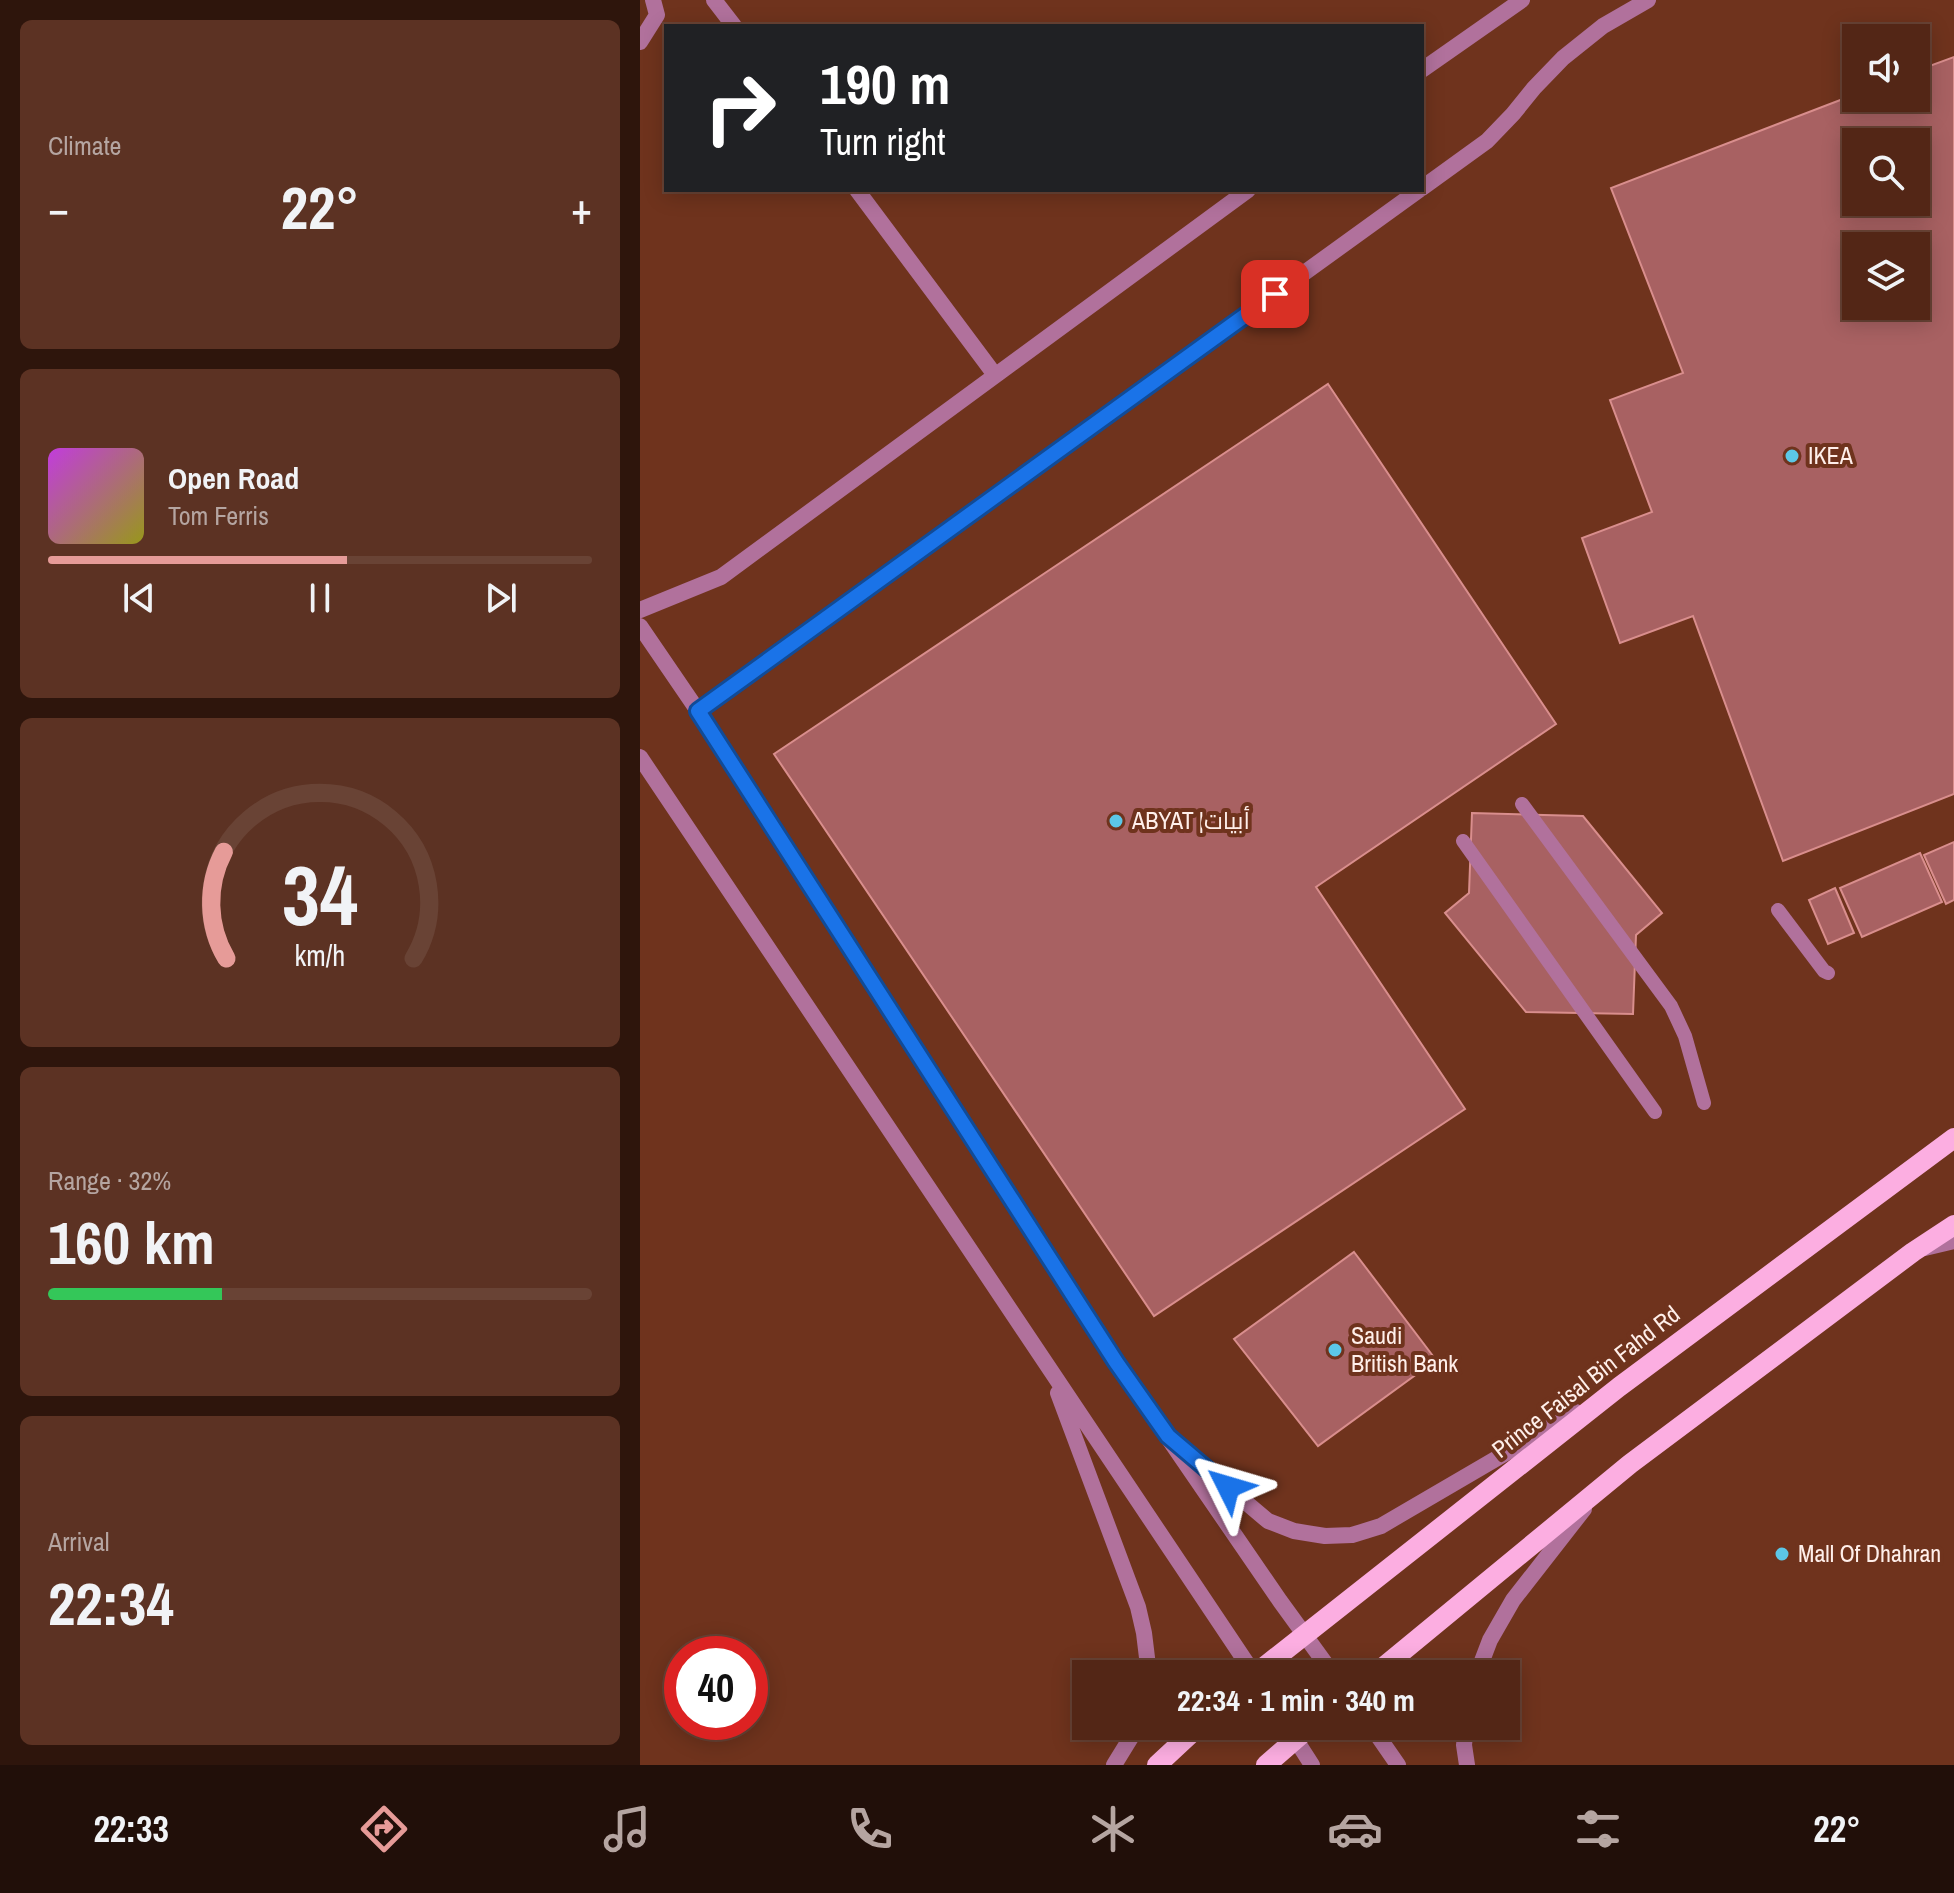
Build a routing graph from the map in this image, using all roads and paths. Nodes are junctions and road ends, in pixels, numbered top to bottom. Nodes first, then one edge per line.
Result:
1 (653, 0) edge
2 (714, 0) edge
3 (1522, 0) edge
4 (1648, 0) edge
5 (732, 24) edge
6 (640, 42) edge
7 (1424, 69) edge
8 (1424, 187) edge
9 (858, 192) edge
10 (1245, 192) edge
11 (1417, 192) edge
12 (995, 375) junction
13 (640, 610) edge
14 (640, 626) edge
15 (698, 711) junction
16 (640, 757) edge
17 (1522, 804) dead end
18 (1463, 841) dead end
19 (1778, 910) dead end
20 (1828, 973) dead end
21 (1704, 1103) dead end
22 (1655, 1112) dead end
23 (1954, 1138) edge
24 (1954, 1225) edge
25 (1954, 1242) edge
26 (1913, 1252) junction
27 (1048, 1365) junction
28 (1619, 1387) junction
29 (1168, 1436) junction
30 (1598, 1491) junction
31 (1304, 1634) junction
32 (1147, 1660) edge
33 (1245, 1660) edge
34 (1272, 1660) edge
35 (1323, 1660) edge
36 (1392, 1660) edge
37 (1482, 1660) edge
38 (1129, 1740) edge
39 (1184, 1740) edge
40 (1289, 1740) edge
41 (1302, 1740) edge
42 (1381, 1740) edge
43 (1465, 1740) edge
44 (1114, 1765) edge
45 (1157, 1765) edge
46 (1266, 1765) edge
47 (1312, 1765) edge
48 (1398, 1765) edge
49 (1467, 1765) edge

1 - 6 street
2 - 5 street
3 - 7 street
4 - 8 street
9 - 12 street
10 - 12 street
11 - 15 street
12 - 13 street
14 - 15 street
15 - 29 street
16 - 27 street
17 - 21 lane
18 - 22 lane
19 - 20 lane
23 - 28 main road, Prince Faisal Bin Fahd Rd
24 - 26 main road
25 - 26 lane
26 - 30 main road
27 - 32 street
27 - 33 street
28 - 29 street
28 - 31 main road, Prince Faisal Bin Fahd Rd
29 - 31 street
30 - 36 main road
30 - 37 street
31 - 34 main road, Prince Faisal Bin Fahd Rd
31 - 35 street
38 - 44 street
39 - 45 main road
40 - 46 main road
41 - 47 street
42 - 48 street
43 - 49 street

